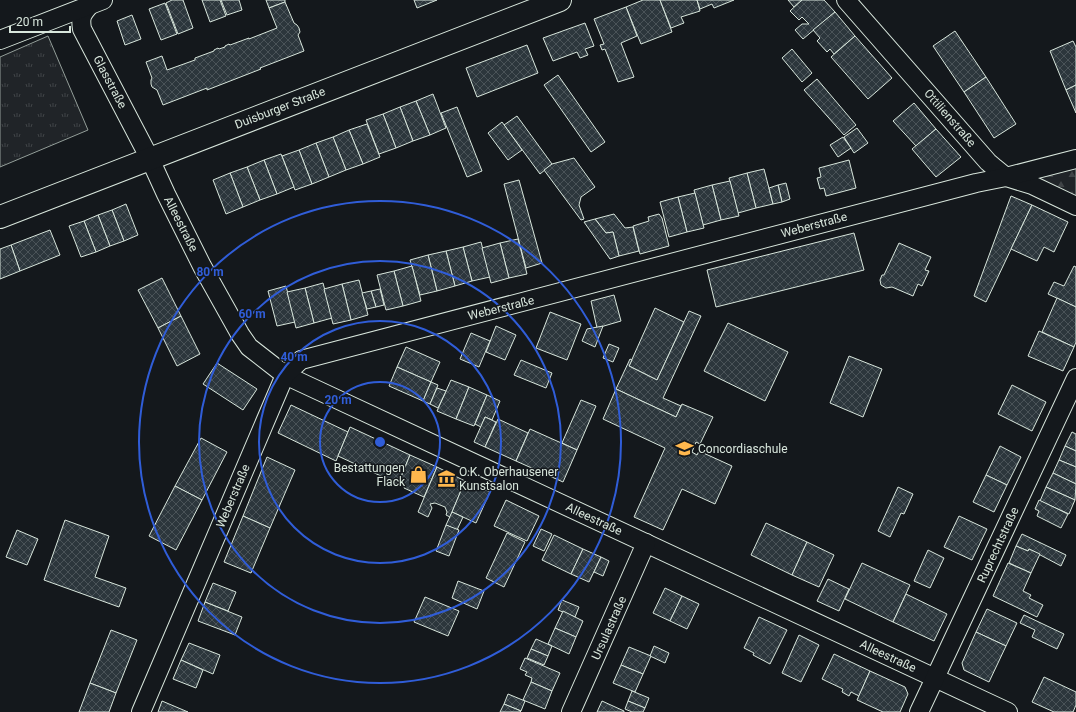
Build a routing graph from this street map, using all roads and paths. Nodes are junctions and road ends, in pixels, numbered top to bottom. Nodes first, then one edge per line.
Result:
1 (560, 0) edge
2 (846, 0) edge
3 (96, 2) edge
4 (0, 40) edge
5 (150, 159) junction
6 (1076, 159) edge
7 (1006, 177) junction
8 (1076, 206) edge
9 (0, 216) edge
10 (285, 375) junction
11 (1076, 378) edge
12 (646, 543) junction
13 (935, 678) junction
14 (141, 712) edge
15 (571, 712) edge
16 (919, 712) edge
17 (1008, 712) edge

1 - 5 main road, Duisburger Straße
2 - 7 street, Ottilienstraße
3 - 4 street
3 - 5 street, Glasstraße
5 - 9 main road, Duisburger Straße
5 - 10 street, Alleestraße
6 - 7 street, Weberstraße
7 - 8 street, Ottilienstraße
7 - 10 street, Weberstraße
10 - 12 street, Alleestraße
10 - 14 street, Weberstraße
11 - 13 street, Ruprechtstraße
12 - 13 street, Alleestraße
12 - 15 street, Ursulastraße
13 - 16 street, Ruprechtstraße
13 - 17 street, Alleestraße

